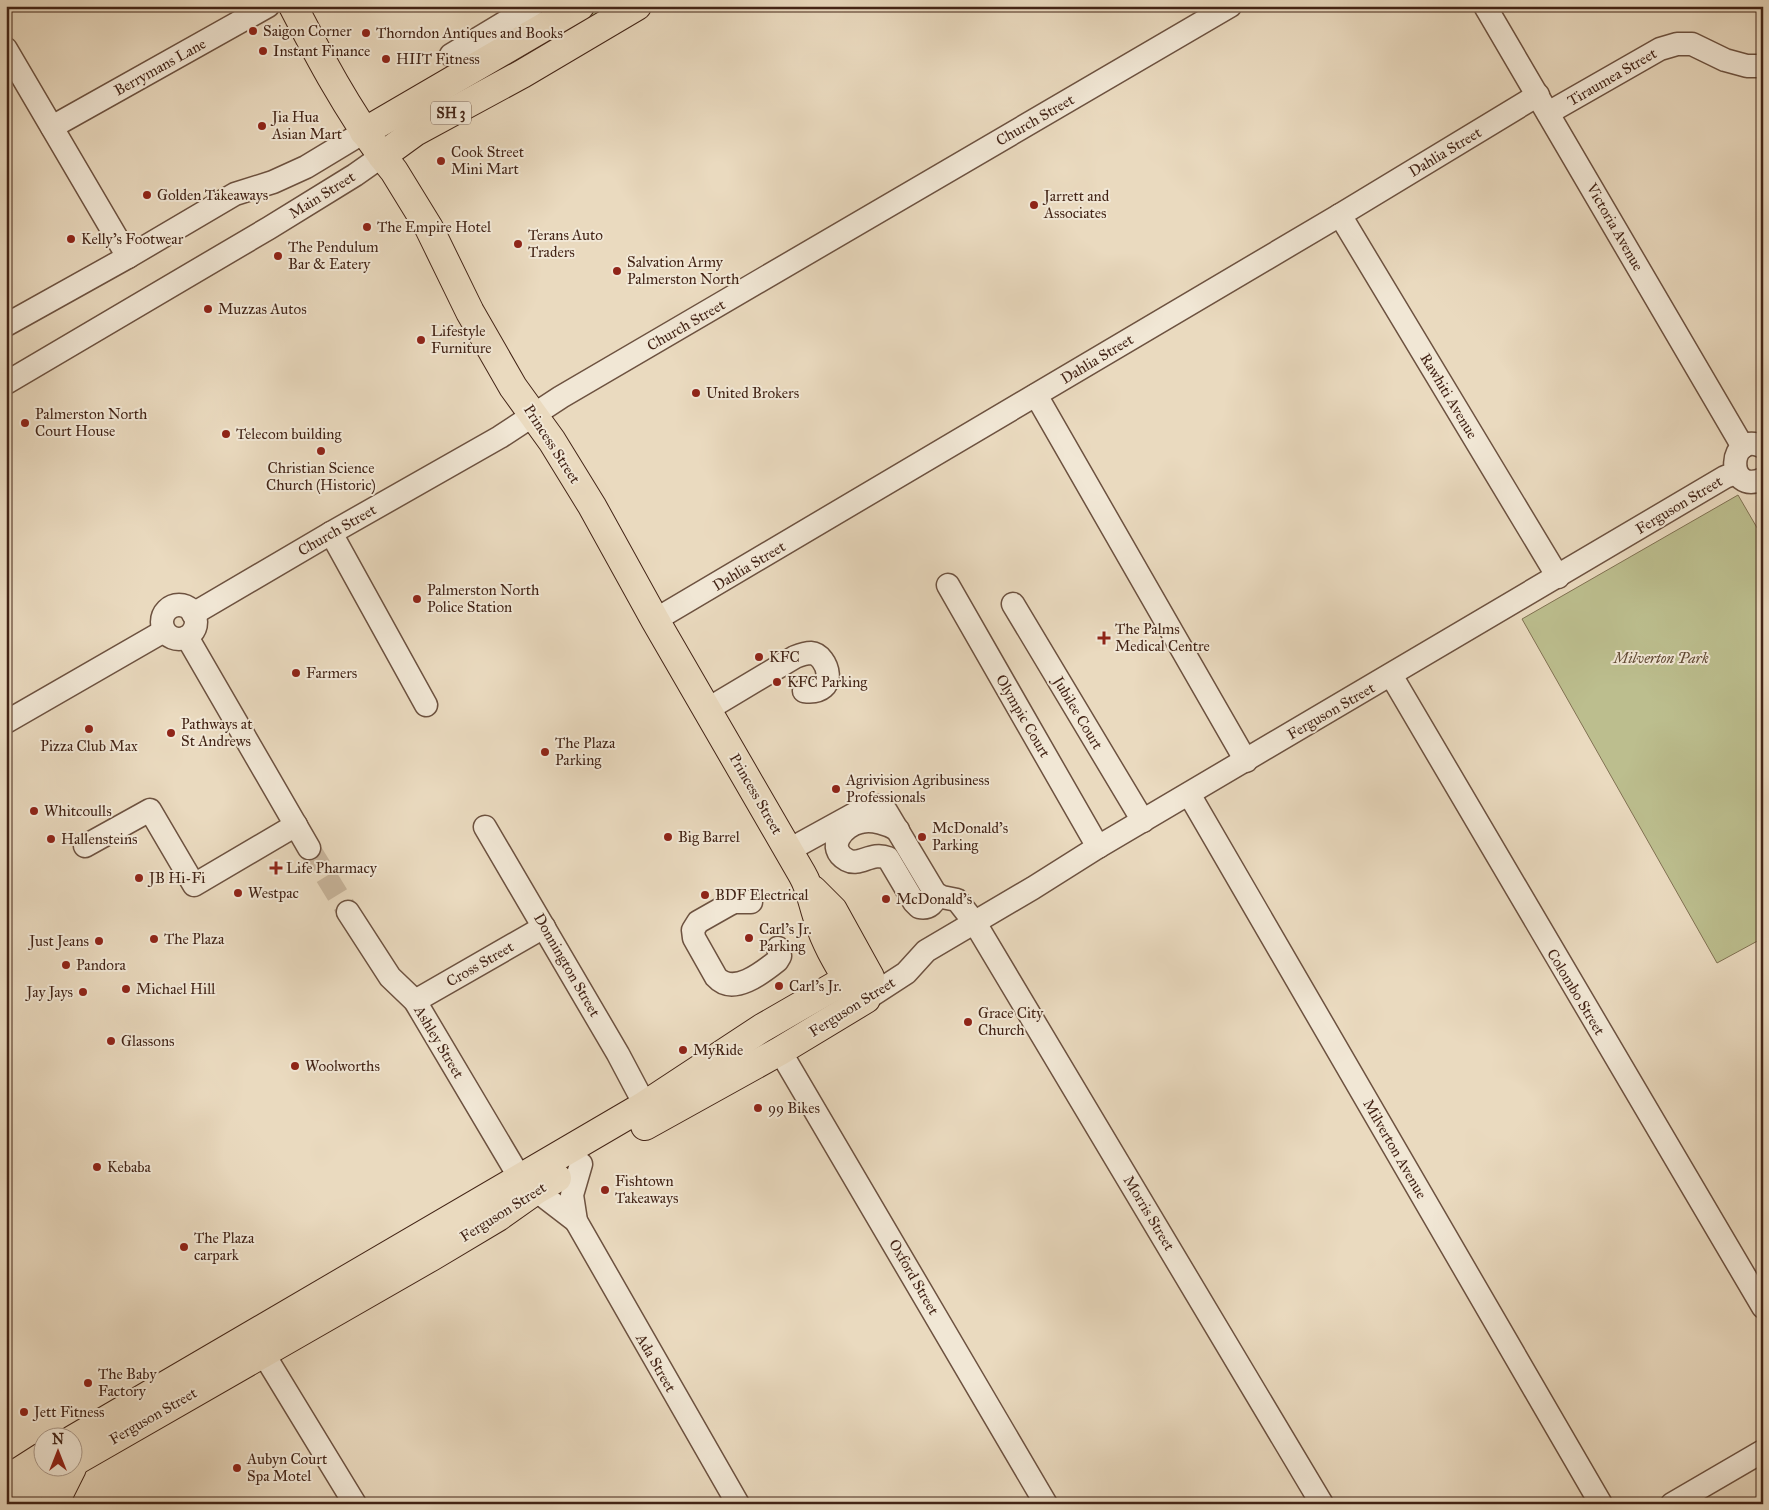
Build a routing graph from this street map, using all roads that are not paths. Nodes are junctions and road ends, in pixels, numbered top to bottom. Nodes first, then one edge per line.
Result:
1 (268, 6) edge
2 (293, 6) edge
3 (580, 6) edge
4 (637, 6) edge
5 (1230, 6) edge
6 (1485, 6) edge
7 (533, 15) edge
8 (6, 49) edge
9 (451, 55) dead end
10 (1763, 66) edge
11 (1543, 104) junction
12 (52, 127) junction
13 (364, 132) junction
14 (382, 156) junction
15 (1340, 215) junction
16 (128, 258) junction
17 (6, 324) edge
18 (6, 383) edge
19 (1036, 395) junction
20 (534, 415) junction
21 (1753, 447) edge
22 (1736, 472) junction
23 (1762, 480) edge
24 (331, 533) junction
25 (1558, 577) junction
26 (948, 585) dead end
27 (1013, 604) dead end
28 (194, 614) junction
29 (655, 620) junction
30 (164, 631) junction
31 (187, 637) junction
32 (1391, 676) junction
33 (804, 691) dead end
34 (426, 705) dead end
35 (708, 709) junction
36 (6, 722) edge
37 (1246, 761) junction
38 (1189, 794) junction
39 (1143, 821) junction
40 (296, 825) junction
41 (485, 827) dead end
42 (898, 830) junction
43 (85, 846) dead end
44 (1098, 847) junction
45 (309, 848) tunnel mouth
46 (789, 850) junction
47 (935, 896) junction
48 (751, 902) dead end
49 (348, 912) tunnel mouth
50 (976, 923) junction
51 (544, 928) junction
52 (778, 948) dead end
53 (861, 985) junction
54 (415, 1001) junction
55 (780, 1052) junction
56 (645, 1105) junction
57 (581, 1164) junction
58 (528, 1184) junction
59 (576, 1221) junction
60 (1763, 1307) edge
61 (263, 1353) junction
62 (1763, 1450) edge
63 (82, 1454) edge
64 (82, 1455) edge
65 (32, 1468) edge
66 (36, 1478) edge
67 (64, 1478) edge
68 (11, 1490) edge
69 (54, 1504) edge
70 (355, 1504) edge
71 (738, 1504) edge
72 (1046, 1504) edge
73 (1322, 1504) edge
74 (1601, 1504) edge
75 (1672, 1504) edge

1 - 12 street, Berrymans Lane
2 - 13 main road, Princess Street
3 - 7 main road, Main Street / SH 3
4 - 14 main road, Main Street / SH 3
5 - 20 street, Church Street
6 - 11 street, Victoria Avenue
7 - 9 street
7 - 13 main road, Main Street / SH 3
8 - 12 street
10 - 11 street, Tiraumea Street
11 - 15 street, Dahlia Street
11 - 21 street, Victoria Avenue
12 - 16 street
13 - 14 main road, Princess Street
13 - 16 street, Main Street
14 - 18 street, Main Street
14 - 20 main road, Princess Street
15 - 19 street, Dahlia Street
15 - 25 street, Rawhiti Avenue
16 - 17 street, Main Street
19 - 29 street, Dahlia Street
19 - 37 street
20 - 24 street, Church Street
20 - 29 main road, Princess Street
21 - 22 street
22 - 23 street
22 - 25 street, Ferguson Street
24 - 28 street, Church Street
24 - 34 street
25 - 32 street, Ferguson Street
26 - 44 street, Olympic Court
27 - 39 street, Jubilee Court
28 - 30 street
28 - 31 street
29 - 35 main road, Princess Street
30 - 31 street
30 - 36 street
31 - 40 street
32 - 37 street, Ferguson Street
32 - 60 street, Colombo Street
33 - 35 street
35 - 46 main road, Princess Street
37 - 38 street, Ferguson Street
38 - 39 street, Ferguson Street
38 - 74 street, Milverton Avenue
39 - 44 street, Ferguson Street
40 - 43 street
40 - 45 street
41 - 51 street, Donnington Street
42 - 46 street
42 - 47 street
42 - 47 street
44 - 50 street, Ferguson Street
46 - 53 main road, Princess Street
47 - 50 street, Morris Street
48 - 52 street
49 - 54 street, Ashley Street
50 - 53 street, Ferguson Street
50 - 73 street, Morris Street
51 - 54 street, Cross Street
51 - 56 street, Donnington Street
53 - 55 main road, Ferguson Street
53 - 56 main road, Ferguson Street
54 - 58 street, Ashley Street
55 - 57 main road, Ferguson Street
55 - 72 street, Oxford Street
56 - 58 main road, Ferguson Street
57 - 58 main road, Ferguson Street
57 - 59 street, Ada Street
58 - 59 street, Ada Street
58 - 61 main road, Ferguson Street
58 - 63 main road, Ferguson Street
59 - 71 street, Ada Street
61 - 64 main road, Ferguson Street
61 - 70 street
62 - 75 street
65 - 68 main road, Ferguson Street
66 - 68 main road, Ferguson Street
67 - 69 main road

